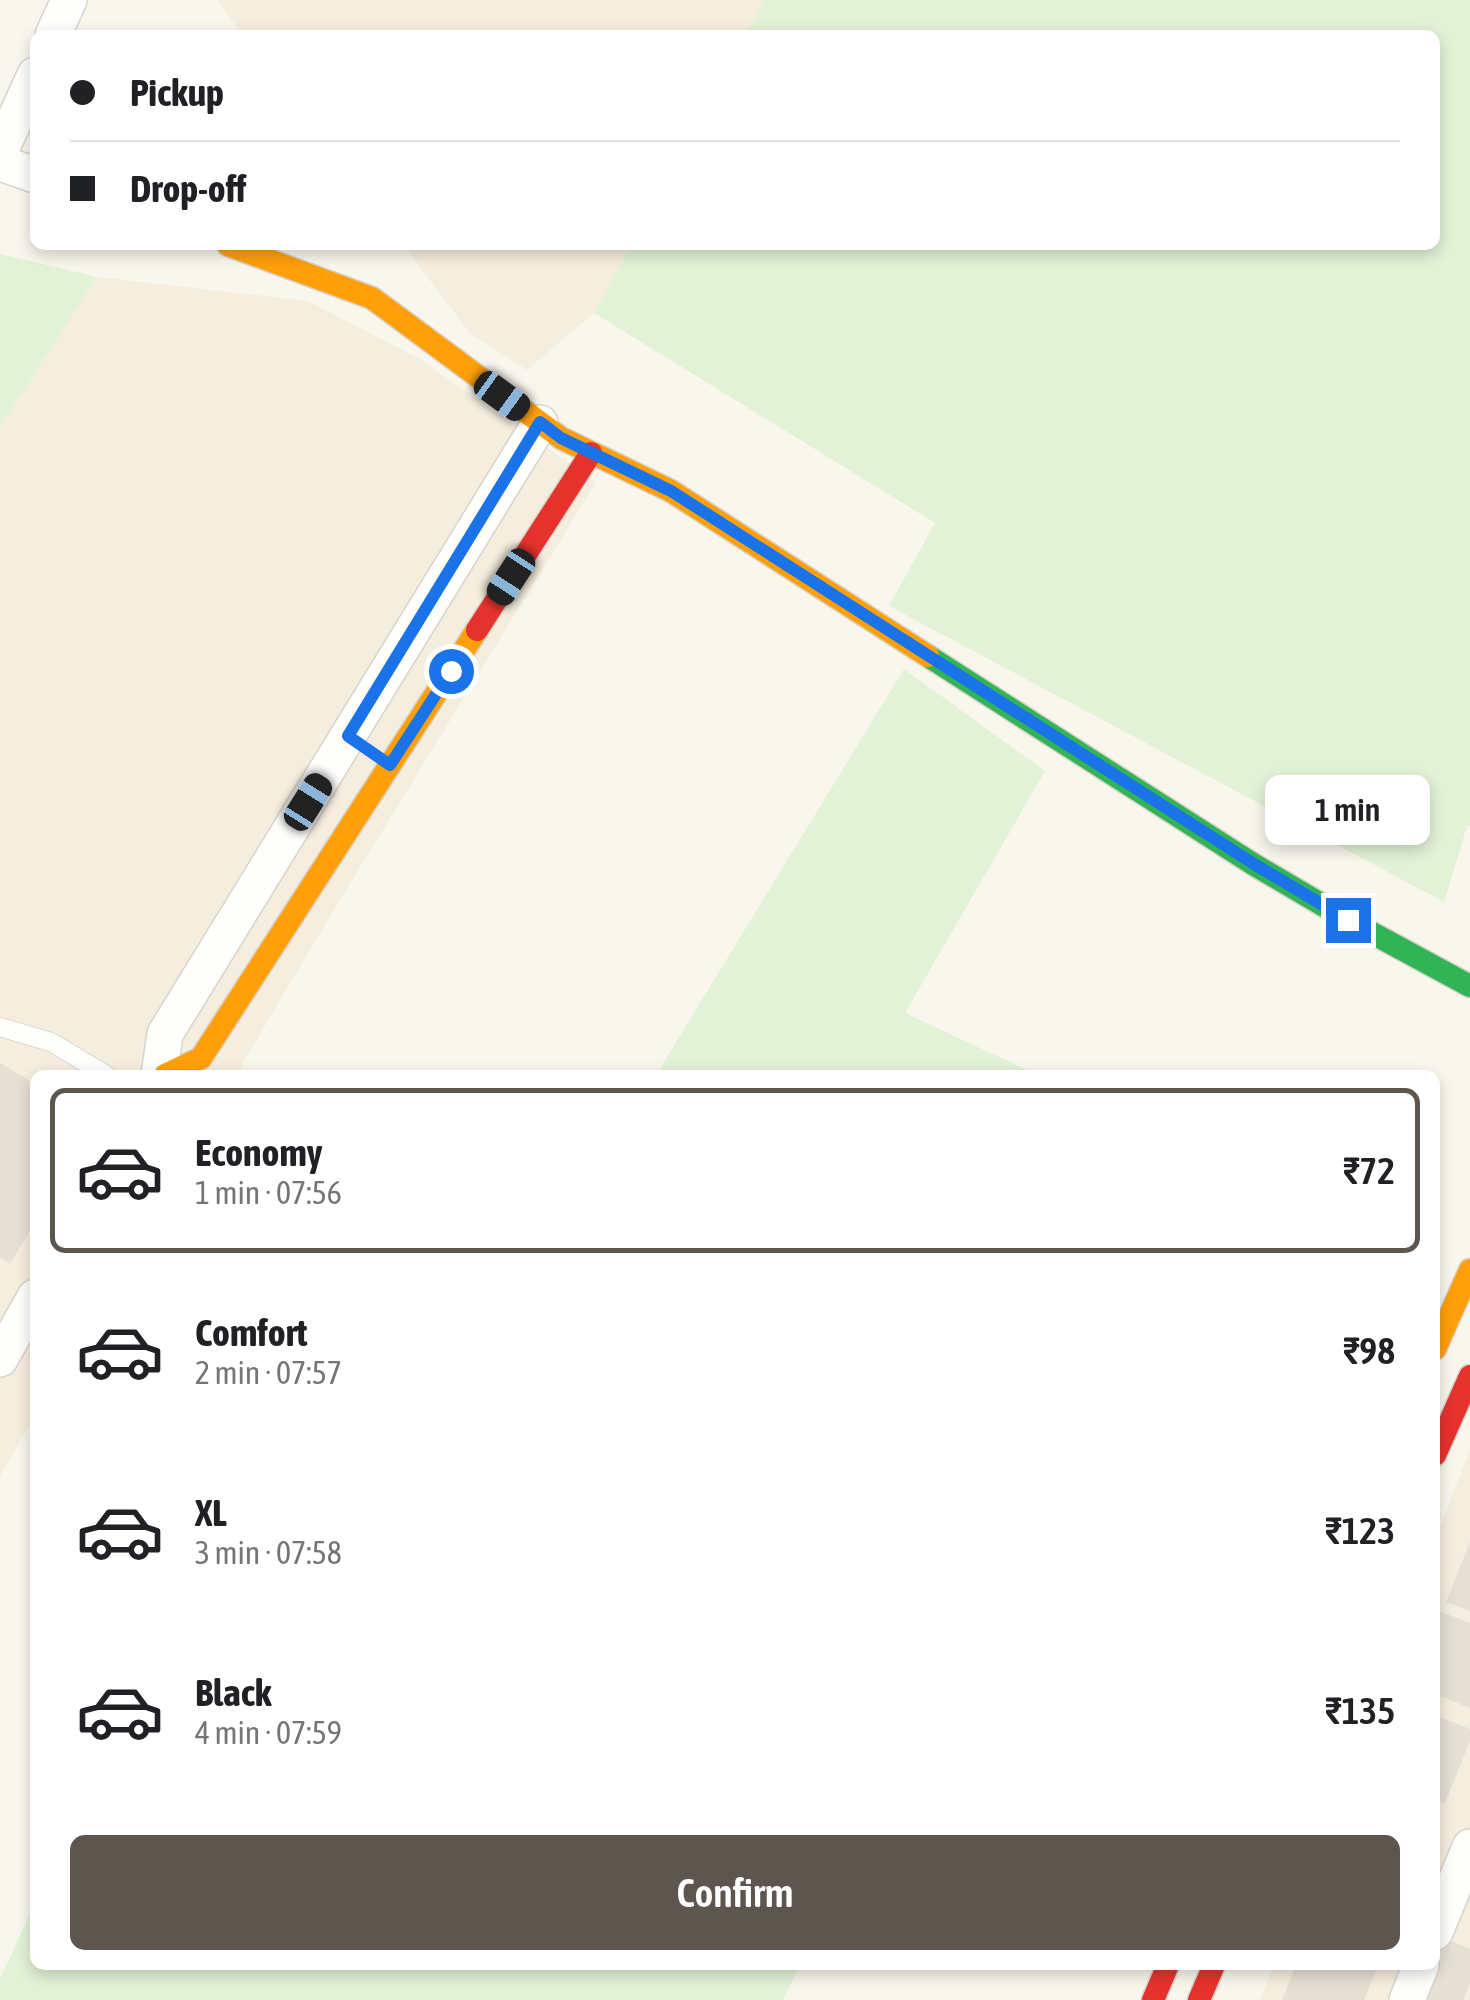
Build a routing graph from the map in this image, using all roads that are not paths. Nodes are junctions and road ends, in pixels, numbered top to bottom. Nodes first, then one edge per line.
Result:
1 (69, 0) edge
2 (55, 30) edge
3 (30, 86) edge
4 (0, 152) edge
5 (0, 162) edge
6 (30, 173) edge
7 (242, 250) edge
8 (540, 422) junction
9 (592, 453) junction
10 (348, 736) junction
11 (390, 765) junction
12 (1470, 986) edge
13 (0, 1027) edge
14 (98, 1070) edge
15 (162, 1070) edge
16 (173, 1070) edge
17 (1470, 1270) edge
18 (30, 1306) edge
19 (1440, 1337) edge
20 (0, 1359) edge
21 (1470, 1376) edge
22 (1440, 1444) edge
23 (1470, 1847) edge
24 (1440, 1907) edge
25 (1166, 1970) edge
26 (1212, 1970) edge
27 (1419, 1970) edge
28 (1153, 2000) edge
29 (1200, 2000) edge
30 (1406, 2000) edge

1 - 2 street
3 - 4 street
5 - 6 street
7 - 8 street
8 - 9 street
8 - 10 street
9 - 11 street
9 - 12 street
10 - 11 street
10 - 15 street
11 - 16 street
13 - 14 lane
17 - 19 street
18 - 20 street
21 - 22 street
23 - 24 street
25 - 28 street
26 - 29 street
27 - 30 street

